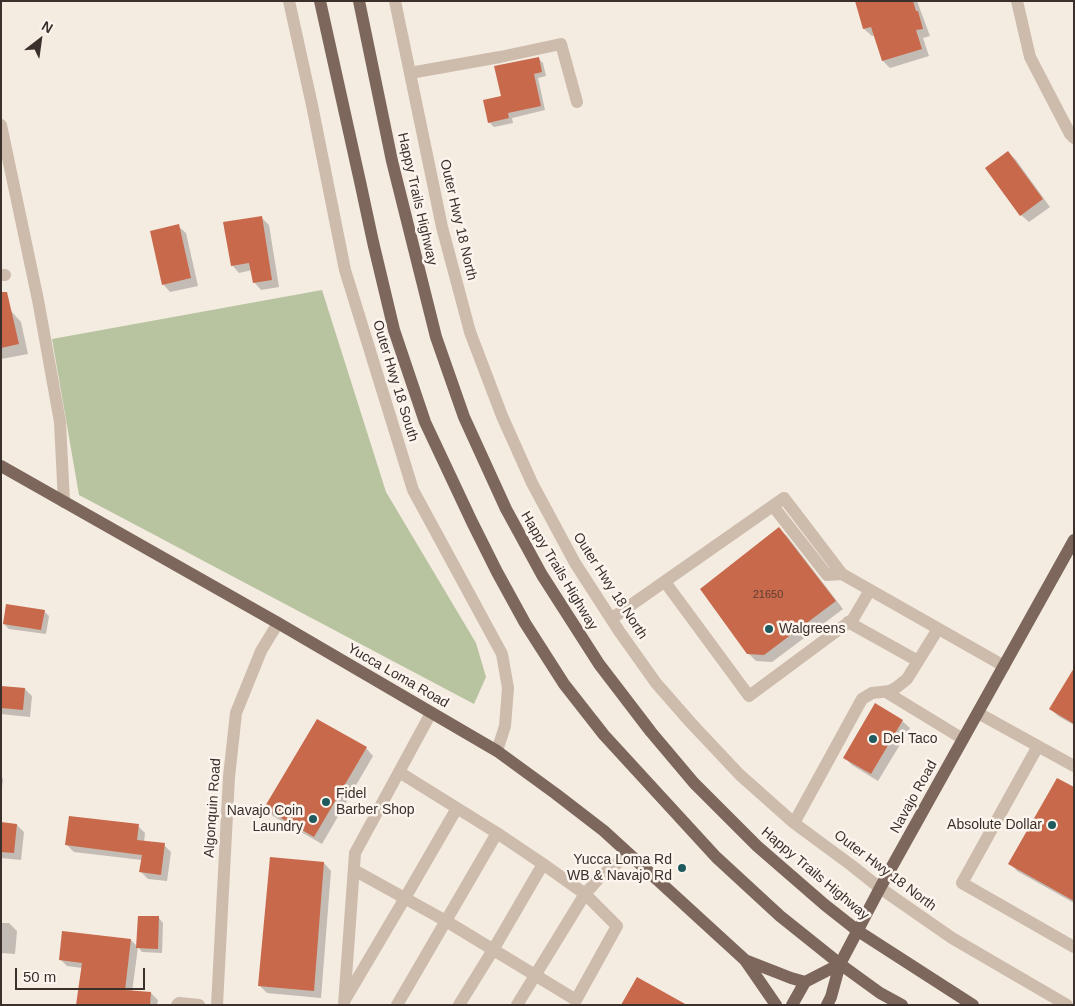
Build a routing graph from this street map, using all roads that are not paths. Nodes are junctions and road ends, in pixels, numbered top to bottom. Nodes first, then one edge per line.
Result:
1 (289, 1) edge
2 (320, 1) edge
3 (359, 1) edge
4 (395, 1) edge
5 (1017, 1) edge
6 (410, 73) junction
7 (577, 102) dead end
8 (1, 125) edge
9 (1074, 138) edge
10 (1, 466) edge
11 (64, 502) junction
12 (1074, 540) edge
13 (665, 582) junction
14 (870, 590) junction
15 (611, 619) junction
16 (848, 622) junction
17 (278, 623) junction
18 (938, 629) junction
19 (918, 661) junction
20 (1004, 666) junction
21 (886, 692) junction
22 (431, 713) junction
23 (978, 713) junction
24 (964, 739) junction
25 (1038, 746) junction
26 (497, 751) junction
27 (1074, 766) edge
28 (399, 772) junction
29 (457, 808) junction
30 (794, 823) junction
31 (497, 833) junction
32 (629, 854) junction
33 (542, 864) junction
34 (354, 870) junction
35 (880, 888) junction
36 (585, 894) junction
37 (405, 898) junction
38 (446, 921) junction
39 (858, 931) junction
40 (1074, 947) edge
41 (493, 950) junction
42 (745, 960) junction
43 (840, 964) junction
44 (534, 975) junction
45 (805, 982) junction
46 (575, 1002) edge
47 (832, 1002) edge
48 (344, 1003) edge
49 (177, 1005) edge
50 (199, 1005) edge
51 (217, 1005) edge
52 (397, 1005) edge
53 (459, 1005) edge
54 (517, 1005) edge
55 (776, 1005) edge
56 (792, 1005) edge
57 (902, 1005) edge
58 (973, 1005) edge
59 (1067, 1005) edge

1 - 26 street, Outer Hwy 18 South
2 - 43 main road
3 - 39 main road, Happy Trails Highway
4 - 6 street, Outer Hwy 18 North
5 - 9 street
6 - 7 street
6 - 15 street, Outer Hwy 18 North
8 - 11 street
10 - 11 main road, Yucca Loma Road
11 - 17 main road, Yucca Loma Road
12 - 20 main road, Navajo Road
13 - 14 street
13 - 15 street
13 - 16 street
14 - 16 street
14 - 18 street
15 - 30 street, Outer Hwy 18 North
16 - 19 street
17 - 22 main road, Yucca Loma Road
17 - 51 street, Algonquin Road
18 - 19 street
18 - 20 street
19 - 21 street
20 - 23 main road, Navajo Road
21 - 24 street
21 - 30 street
22 - 26 main road, Yucca Loma Road
22 - 28 street
23 - 24 main road, Navajo Road
23 - 25 street
24 - 35 main road, Navajo Road
25 - 27 street
25 - 40 street
26 - 32 main road, Yucca Loma Road
28 - 29 street
28 - 34 street
29 - 31 street
29 - 37 street
30 - 35 street, Outer Hwy 18 North
31 - 33 street
31 - 38 street
32 - 36 street
32 - 42 main road, Yucca Loma Road
33 - 36 street
33 - 41 street
34 - 37 street
34 - 48 street
35 - 39 main road, Navajo Road
35 - 59 street, Outer Hwy 18 North
36 - 44 street
36 - 46 street
37 - 38 street
37 - 48 street
38 - 41 street
38 - 52 street
39 - 43 main road, Navajo Road
39 - 58 main road, Happy Trails Highway
41 - 44 street
41 - 53 street
42 - 45 main road
42 - 55 main road
43 - 45 main road
43 - 47 main road, Navajo Road
43 - 57 main road
44 - 46 street
44 - 54 street
45 - 56 main road
49 - 50 street

